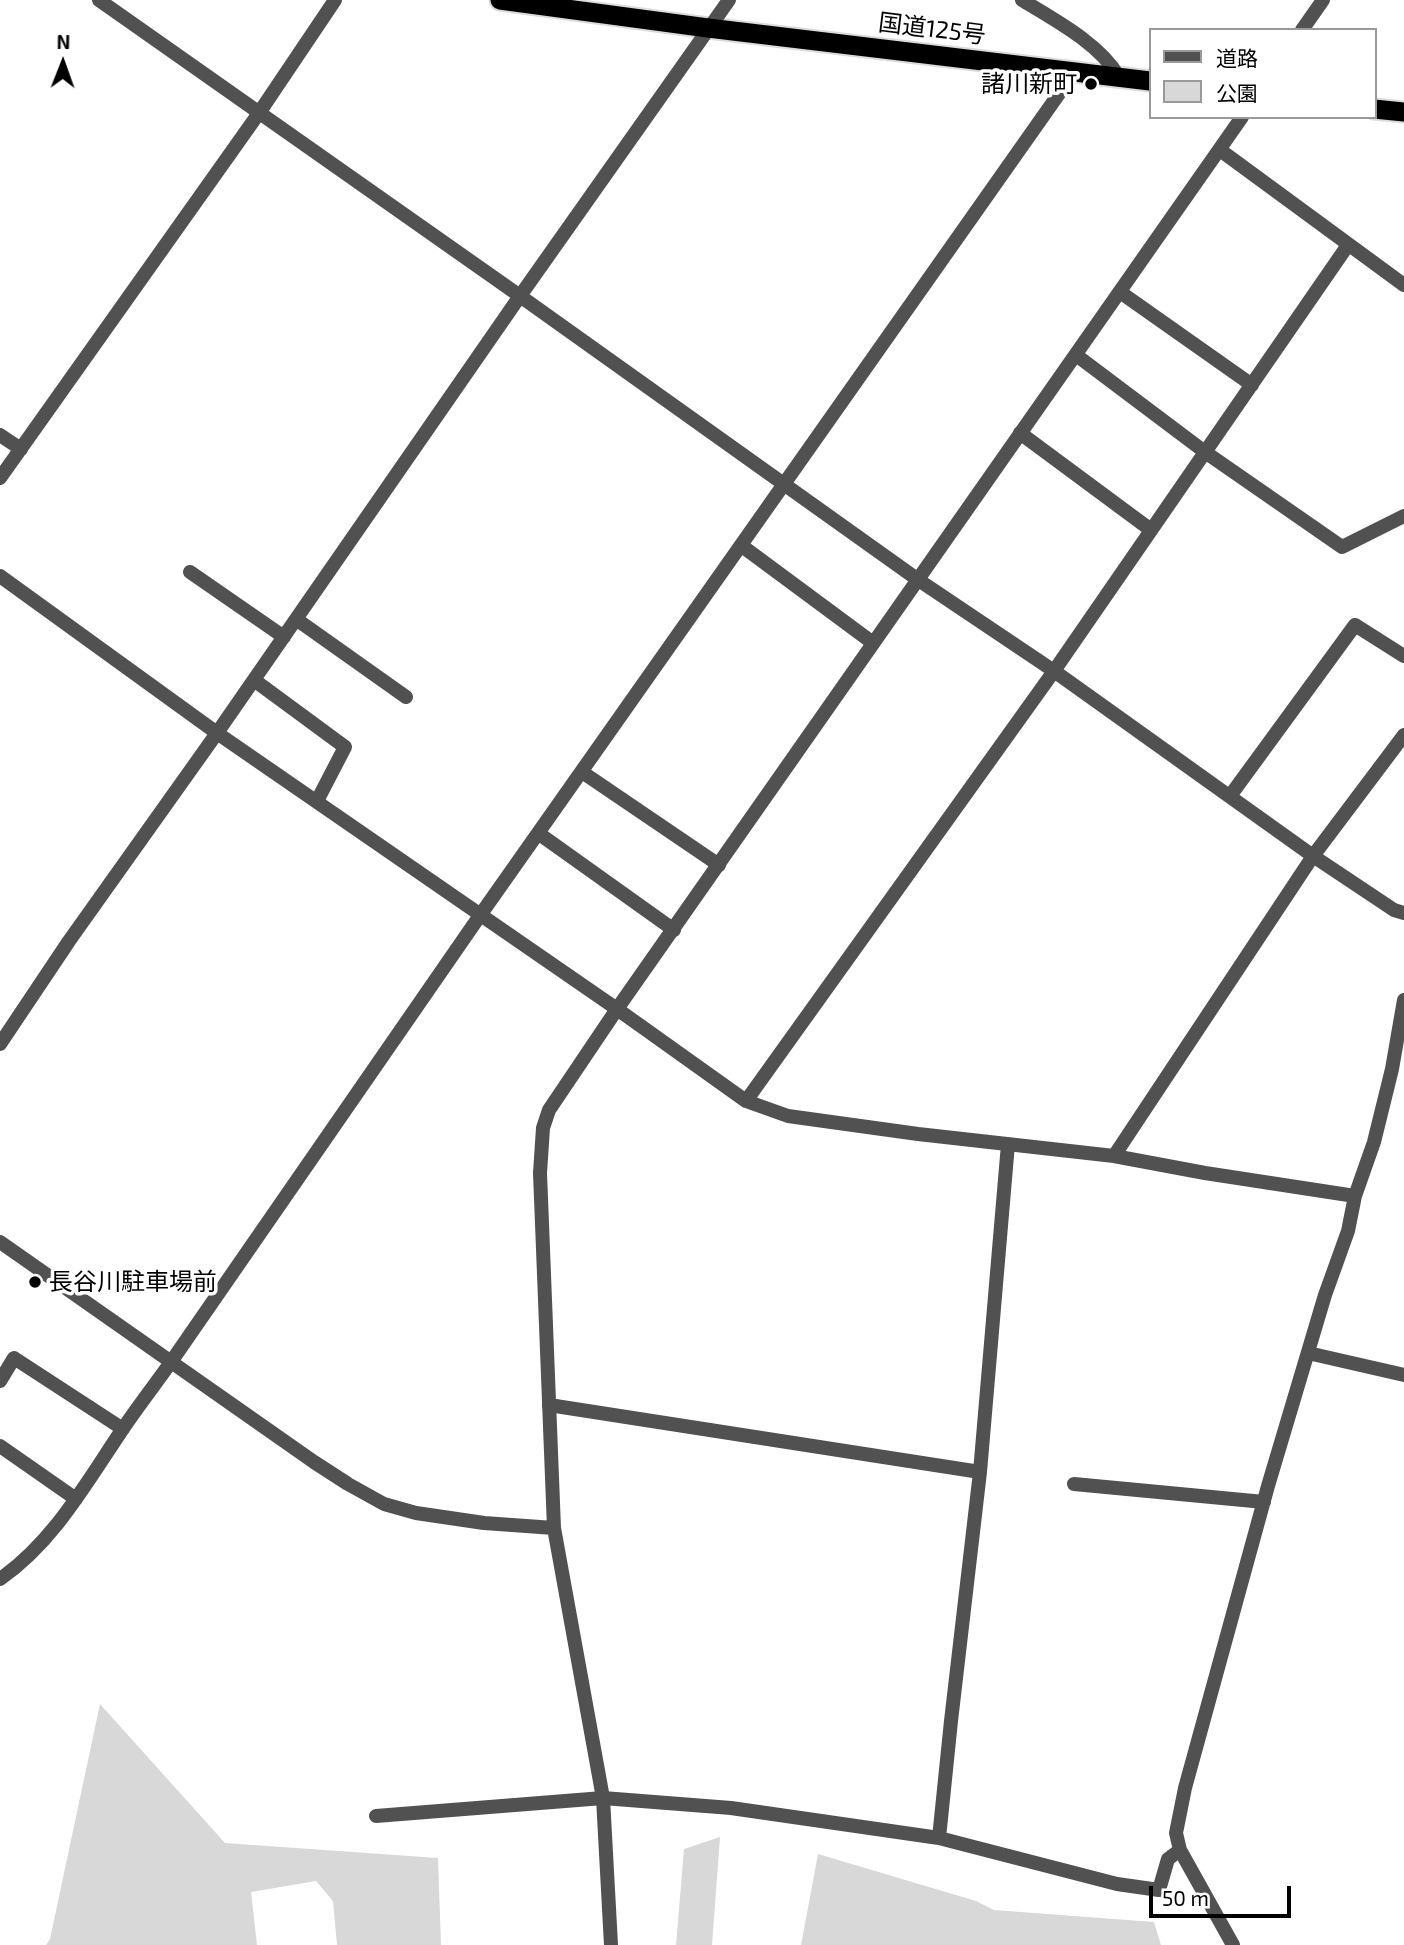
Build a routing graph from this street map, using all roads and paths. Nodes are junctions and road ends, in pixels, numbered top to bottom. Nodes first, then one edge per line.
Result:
1 (99, 0) edge
2 (335, 0) edge
3 (500, 0) edge
4 (729, 0) edge
5 (1022, 0) edge
6 (1323, 0) edge
7 (708, 28) junction
8 (1303, 28) edge
9 (1075, 71) junction
10 (1119, 77) junction
11 (1148, 81) edge
12 (1376, 109) edge
13 (259, 113) junction
14 (1404, 113) edge
15 (1240, 119) edge
16 (1220, 150) junction
17 (1349, 244) junction
18 (1404, 285) edge
19 (1120, 292) junction
20 (520, 296) junction
21 (1076, 355) junction
22 (1252, 385) junction
23 (1020, 433) junction
24 (0, 435) edge
25 (21, 449) junction
26 (1205, 452) junction
27 (0, 478) edge
28 (786, 484) junction
29 (1404, 516) edge
30 (1151, 530) junction
31 (742, 546) junction
32 (190, 572) dead end
33 (0, 576) edge
34 (917, 579) junction
35 (296, 619) junction
36 (284, 637) junction
37 (873, 643) junction
38 (1404, 656) edge
39 (1054, 671) junction
40 (254, 680) junction
41 (406, 697) dead end
42 (217, 733) junction
43 (1404, 735) edge
44 (582, 772) junction
45 (1230, 796) junction
46 (317, 801) junction
47 (538, 833) junction
48 (1313, 856) junction
49 (719, 865) junction
50 (1404, 913) edge
51 (481, 914) junction
52 (674, 930) junction
53 (1404, 1000) edge
54 (617, 1009) junction
55 (0, 1044) edge
56 (746, 1101) junction
57 (1008, 1144) junction
58 (1114, 1156) junction
59 (1356, 1196) junction
60 (0, 1242) edge
61 (1308, 1353) junction
62 (171, 1363) junction
63 (1404, 1375) edge
64 (0, 1381) edge
65 (549, 1405) junction
66 (122, 1429) junction
67 (0, 1446) edge
68 (981, 1472) junction
69 (1074, 1484) dead end
70 (76, 1499) junction
71 (1264, 1503) junction
72 (554, 1528) junction
73 (0, 1578) edge
74 (603, 1798) junction
75 (376, 1816) dead end
76 (939, 1838) junction
77 (1180, 1850) junction
78 (611, 1945) edge
79 (1233, 1945) edge

1 - 13 street
2 - 13 street
3 - 7 highway, 国道125号
4 - 7 street
5 - 10 street
6 - 8 street
7 - 9 highway, 国道125号
7 - 20 street
9 - 10 highway, 国道125号
9 - 28 street
10 - 11 highway, 国道125号
12 - 14 highway
13 - 20 street
13 - 25 street
15 - 16 street
16 - 17 street
16 - 19 street
17 - 18 street
17 - 22 street
19 - 21 street
19 - 22 street
20 - 28 street
20 - 35 street
21 - 23 street
21 - 26 street
22 - 26 street
23 - 30 street
23 - 34 street
24 - 25 street
25 - 27 street
26 - 29 street
26 - 30 street
28 - 31 street
28 - 34 street
30 - 39 street
31 - 37 street
31 - 44 street
32 - 36 street
33 - 42 street
34 - 37 street
34 - 39 street
35 - 36 street
35 - 41 street
36 - 40 street
37 - 49 street
38 - 45 street
39 - 45 street
39 - 56 street
40 - 42 street
40 - 46 street
42 - 46 street
42 - 55 street
43 - 48 street
44 - 47 street
44 - 49 street
45 - 48 street
46 - 51 street
47 - 51 street
47 - 52 street
48 - 50 street
48 - 58 street
49 - 52 street
51 - 54 street
51 - 62 street
52 - 54 street
53 - 59 street
54 - 56 street
54 - 65 street
56 - 57 street
57 - 58 street
57 - 68 street
58 - 59 street
59 - 61 street
60 - 62 street
61 - 63 street
61 - 71 street
62 - 66 street
62 - 72 street
64 - 66 street
65 - 68 street
65 - 72 street
66 - 70 street
67 - 70 street
68 - 76 street
69 - 71 street
70 - 73 street
71 - 77 street
72 - 74 street
74 - 75 street
74 - 76 street
74 - 78 street
76 - 77 street
77 - 79 street

